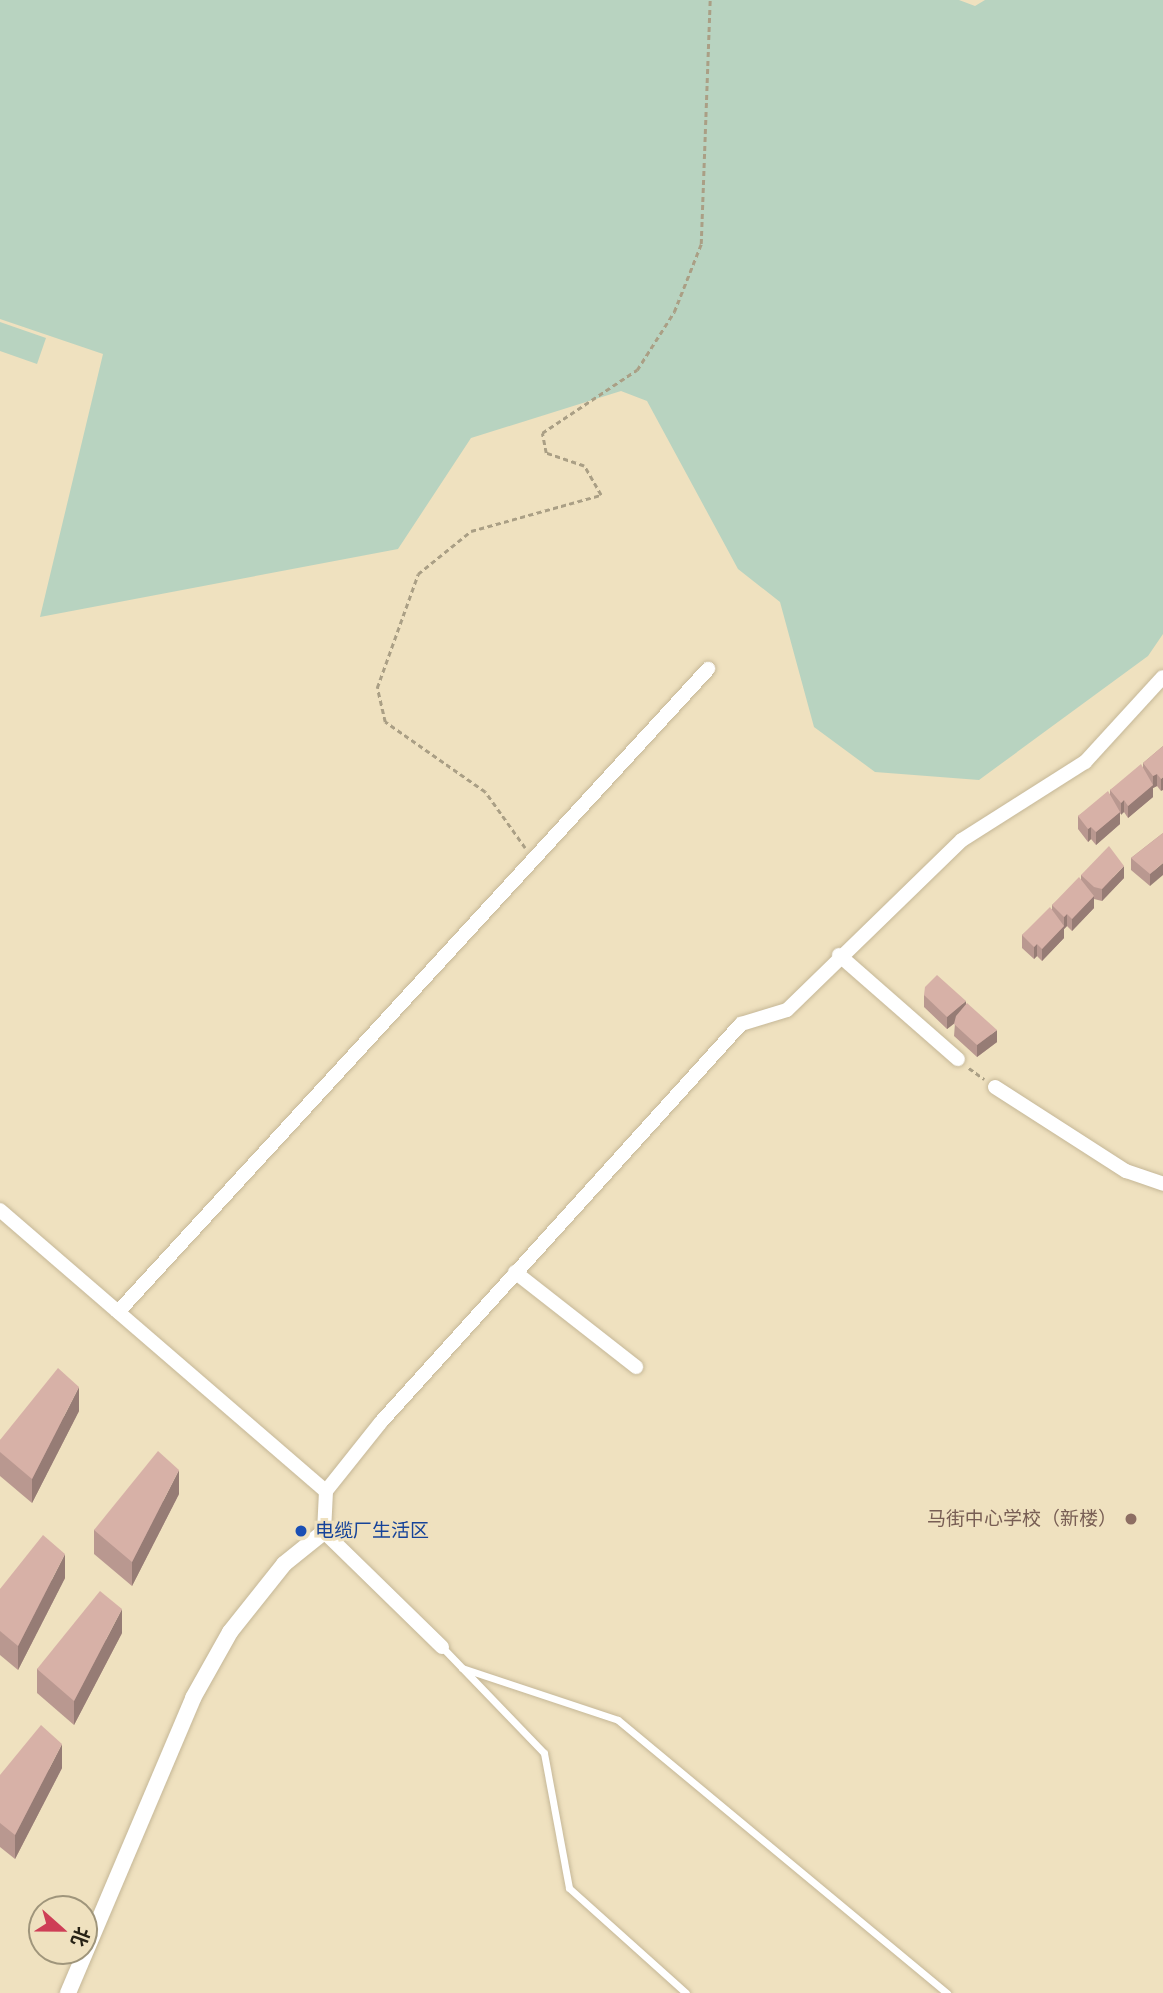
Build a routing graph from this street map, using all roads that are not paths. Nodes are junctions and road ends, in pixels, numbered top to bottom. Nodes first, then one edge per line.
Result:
1 (708, 669) dead end
2 (1163, 677) edge
3 (839, 955) junction
4 (958, 1059) road end
5 (995, 1087) road end
6 (1163, 1184) edge
7 (0, 1210) edge
8 (515, 1272) junction
9 (118, 1312) junction
10 (636, 1367) dead end
11 (326, 1491) junction
12 (324, 1532) junction
13 (442, 1647) joint
14 (463, 1668) junction
15 (68, 1993) edge
16 (686, 1993) edge
17 (947, 1993) edge

1 - 9 street
2 - 3 street
3 - 4 street
3 - 8 street
5 - 6 street
7 - 9 street
8 - 10 street
8 - 11 street
9 - 11 street
11 - 12 street
12 - 13 street
12 - 15 street
13 - 14 lane
14 - 16 lane
14 - 17 lane

